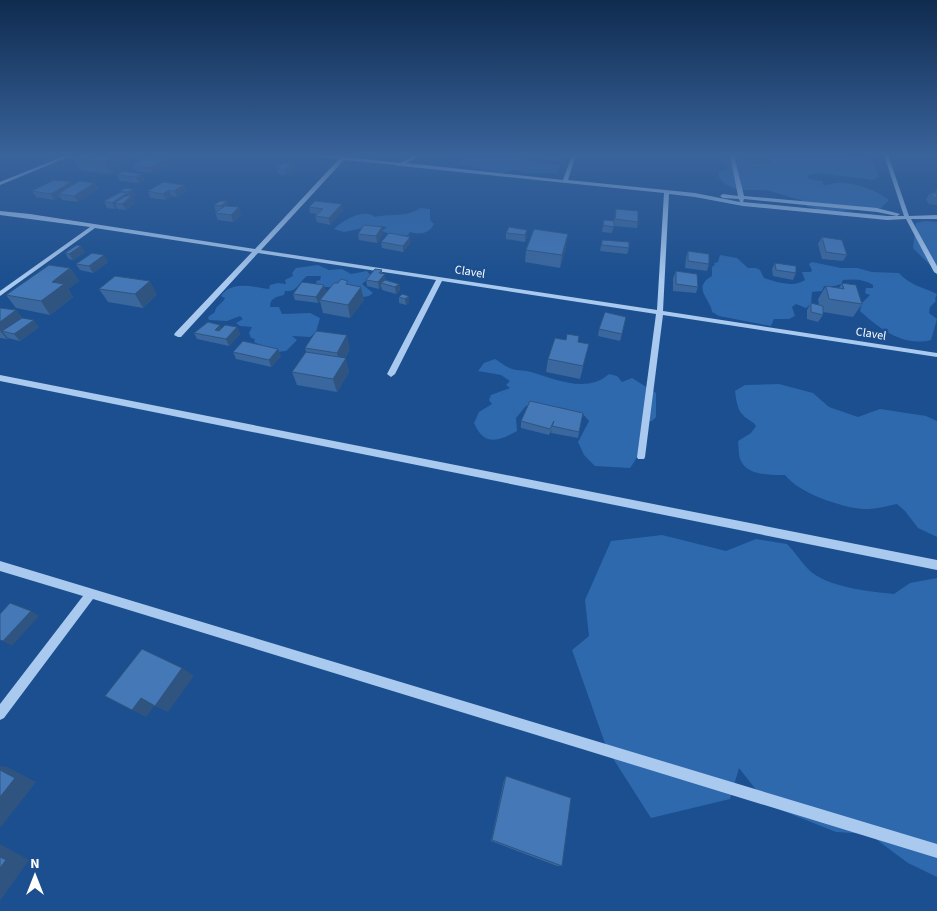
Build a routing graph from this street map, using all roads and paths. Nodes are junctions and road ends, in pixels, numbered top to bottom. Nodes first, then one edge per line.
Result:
1 (307, 198) edge
2 (667, 198) edge
3 (708, 198) edge
4 (741, 198) edge
5 (756, 198) edge
6 (901, 198) edge
7 (743, 204) junction
8 (0, 213) edge
9 (907, 216) junction
10 (937, 217) edge
11 (93, 226) junction
12 (258, 251) junction
13 (937, 272) edge
14 (440, 279) junction
15 (0, 294) edge
16 (660, 313) junction
17 (178, 335) dead end
18 (937, 355) edge
19 (391, 374) dead end
20 (0, 378) edge
21 (641, 457) dead end
22 (937, 565) edge
23 (0, 566) edge
24 (91, 594) junction
25 (0, 714) edge
26 (937, 851) edge

1 - 12 street
2 - 16 street
3 - 7 street
4 - 7 street
5 - 9 street
6 - 9 street
7 - 9 street
8 - 11 street, Clavel
9 - 10 street
9 - 13 street
11 - 12 street, Clavel
11 - 15 street
12 - 14 street, Clavel
12 - 17 street
14 - 16 street, Clavel
14 - 19 street
16 - 18 street, Clavel
16 - 21 street
20 - 22 street
23 - 24 street
24 - 25 street
24 - 26 street

